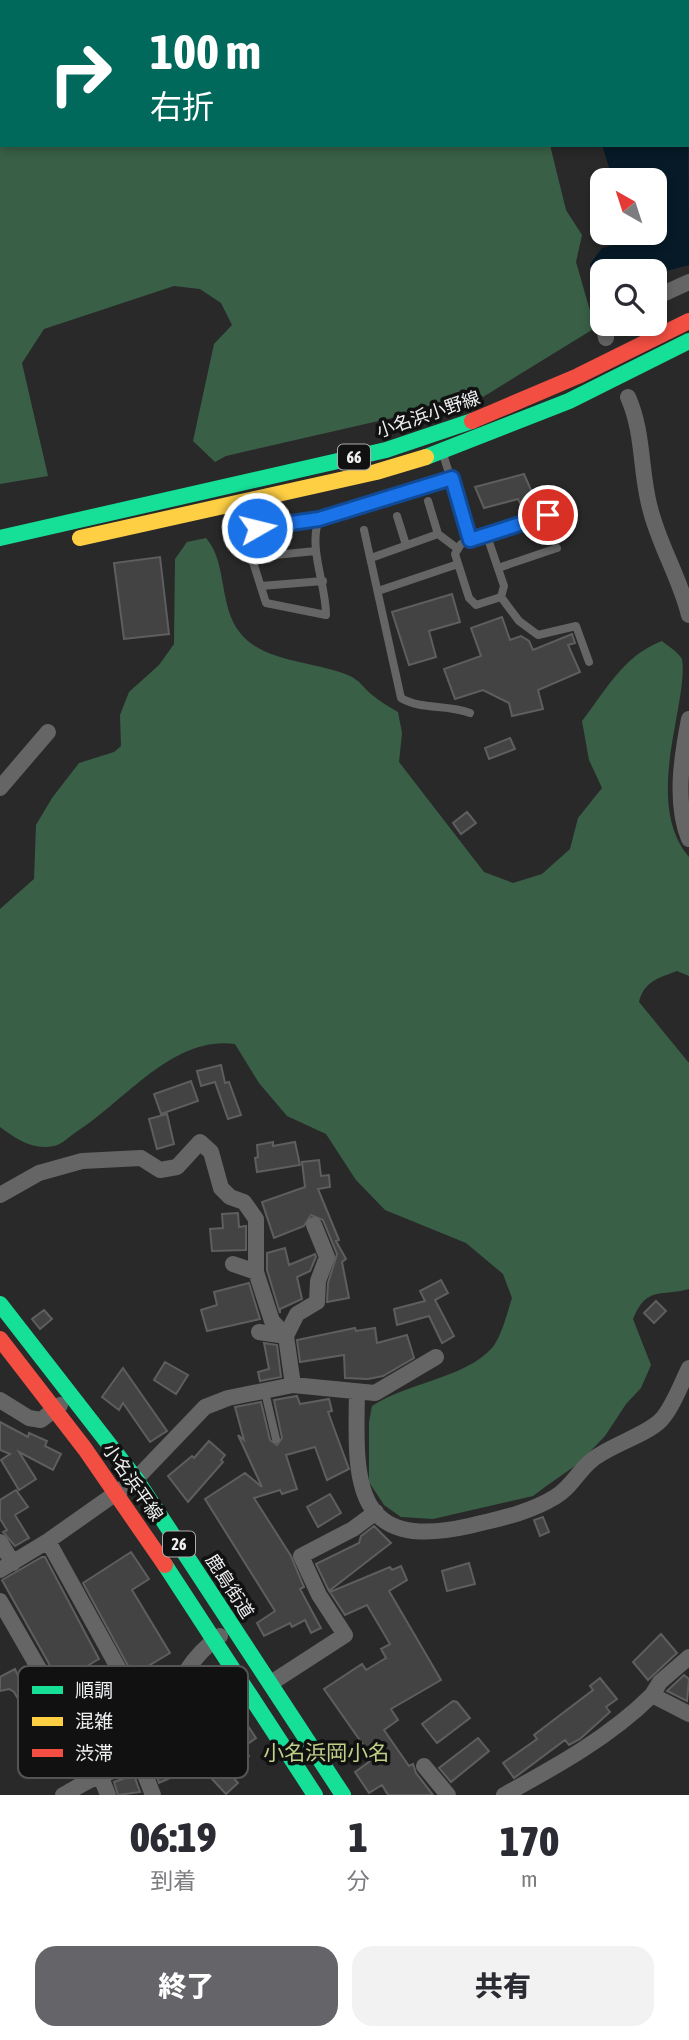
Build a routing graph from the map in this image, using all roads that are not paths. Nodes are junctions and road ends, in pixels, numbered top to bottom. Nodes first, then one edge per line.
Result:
1 (689, 282) edge
2 (667, 292) edge
3 (689, 321) edge
4 (689, 341) edge
5 (628, 397) dead end
6 (437, 435) junction
7 (442, 452) junction
8 (452, 478) junction
9 (428, 501) dead end
10 (548, 515) dead end
11 (397, 516) dead end
12 (319, 519) junction
13 (364, 530) dead end
14 (438, 534) junction
15 (487, 536) junction
16 (0, 538) edge
17 (470, 540) junction
18 (65, 541) dead end
19 (406, 545) junction
20 (39, 546) dead end
21 (557, 548) dead end
22 (458, 549) junction
23 (316, 551) junction
24 (0, 555) edge
25 (253, 557) junction
26 (371, 558) junction
27 (458, 564) junction
28 (498, 568) junction
29 (323, 580) junction
30 (261, 586) junction
31 (378, 592) junction
32 (501, 597) junction
33 (689, 615) edge
34 (589, 662) dead end
35 (470, 713) dead end
36 (689, 719) edge
37 (48, 732) dead end
38 (3, 778) edge
39 (689, 839) edge
40 (0, 1195) edge
41 (314, 1225) dead end
42 (233, 1264) dead end
43 (256, 1272) junction
44 (0, 1304) edge
45 (259, 1332) dead end
46 (286, 1336) junction
47 (0, 1339) edge
48 (436, 1357) dead end
49 (689, 1368) edge
50 (293, 1385) junction
51 (265, 1392) junction
52 (357, 1393) junction
53 (72, 1394) junction
54 (0, 1400) edge
55 (56, 1409) junction
56 (276, 1439) dead end
57 (136, 1479) junction
58 (119, 1493) junction
59 (376, 1511) junction
60 (47, 1541) junction
61 (0, 1542) edge
62 (6, 1566) edge
63 (0, 1601) edge
64 (234, 1627) junction
65 (215, 1640) junction
66 (689, 1657) edge
67 (37, 1666) edge
68 (117, 1666) edge
69 (190, 1666) edge
70 (232, 1666) edge
71 (271, 1683) junction
72 (248, 1691) edge
73 (652, 1695) junction
74 (689, 1714) edge
75 (424, 1766) dead end
76 (94, 1778) edge
77 (101, 1778) edge
78 (146, 1778) edge
79 (63, 1795) edge
80 (108, 1795) edge
81 (153, 1795) edge
82 (315, 1795) edge
83 (344, 1795) edge
84 (447, 1795) edge
85 (504, 1795) edge

1 - 2 street
3 - 6 main road, 小名浜小野線 / 66
4 - 7 main road, 66
5 - 33 street
6 - 7 lane
6 - 16 main road, 小名浜小野線 / 66
7 - 8 lane
7 - 18 main road, 66
8 - 12 lane
8 - 17 lane
9 - 14 lane
10 - 15 lane
11 - 19 lane
12 - 23 lane
12 - 25 lane
13 - 26 lane
14 - 19 lane
14 - 22 lane
15 - 17 lane
15 - 28 lane
17 - 22 lane
19 - 26 lane
20 - 24 main road
21 - 28 lane
22 - 27 lane
23 - 25 lane
23 - 29 lane
25 - 30 lane
26 - 31 lane
27 - 31 lane
27 - 32 lane
28 - 32 lane
29 - 30 lane
29 - 30 lane
31 - 35 lane
32 - 34 lane
36 - 39 street
37 - 38 street
40 - 43 street
41 - 46 street
42 - 43 street
43 - 46 street
44 - 53 main road, 鹿島街道 / 26
45 - 46 street
46 - 50 street
47 - 55 main road, 小名浜平線 / 26
48 - 52 street
49 - 59 street
50 - 51 street
50 - 52 street
51 - 56 lane
51 - 57 street
52 - 59 street
53 - 55 street
53 - 57 main road, 鹿島街道 / 26
54 - 55 street
55 - 58 main road, 小名浜平線 / 26
57 - 58 street
57 - 64 main road, 鹿島街道 / 26
58 - 60 street
58 - 65 main road, 小名浜平線 / 26
59 - 71 street
60 - 62 street
60 - 68 street
61 - 62 street
63 - 67 street
64 - 65 street
64 - 71 main road, 鹿島街道 / 26
65 - 69 street
65 - 70 main road, 小名浜平線 / 26
66 - 73 street
71 - 83 main road, 鹿島街道 / 26
72 - 82 main road, 小名浜平線 / 26
73 - 74 street
73 - 85 street
75 - 84 street
76 - 79 street
77 - 80 street
78 - 81 street

